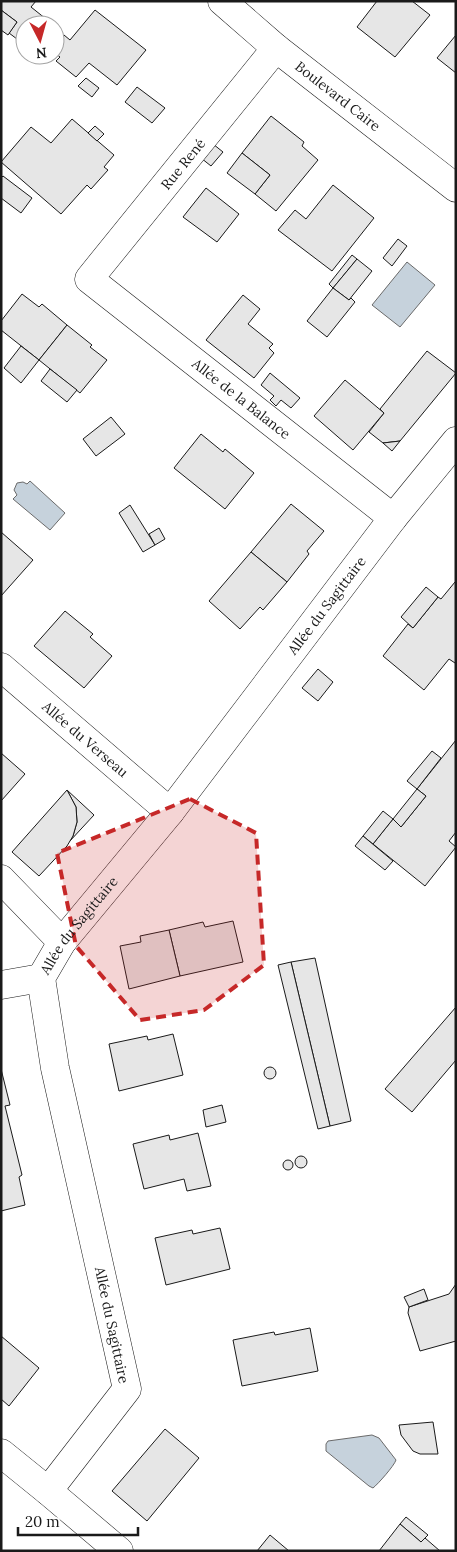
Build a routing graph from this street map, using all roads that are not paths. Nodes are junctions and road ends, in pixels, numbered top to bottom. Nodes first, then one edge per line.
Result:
1 (222, 1) edge
2 (276, 48) junction
3 (456, 188) edge
4 (89, 279) joint
5 (456, 441) edge
6 (393, 518) junction
7 (1, 667) edge
8 (170, 812) junction
9 (1, 879) edge
10 (62, 942) junction
11 (41, 978) junction
12 (1, 985) edge
13 (1, 1454) edge
14 (48, 1490) junction
15 (118, 1551) edge

1 - 2 street, Boulevard Caire
2 - 3 street, Boulevard Caire
2 - 4 street, Rue René
4 - 6 street, Allée de la Balance
5 - 6 street, Allée du Sagittaire
6 - 8 street, Allée du Sagittaire
7 - 8 street, Allée du Verseau
8 - 10 street, Allée du Sagittaire
9 - 10 street
10 - 11 street, Allée du Sagittaire
11 - 12 street
11 - 14 street, Allée du Sagittaire
13 - 14 street
14 - 15 street

